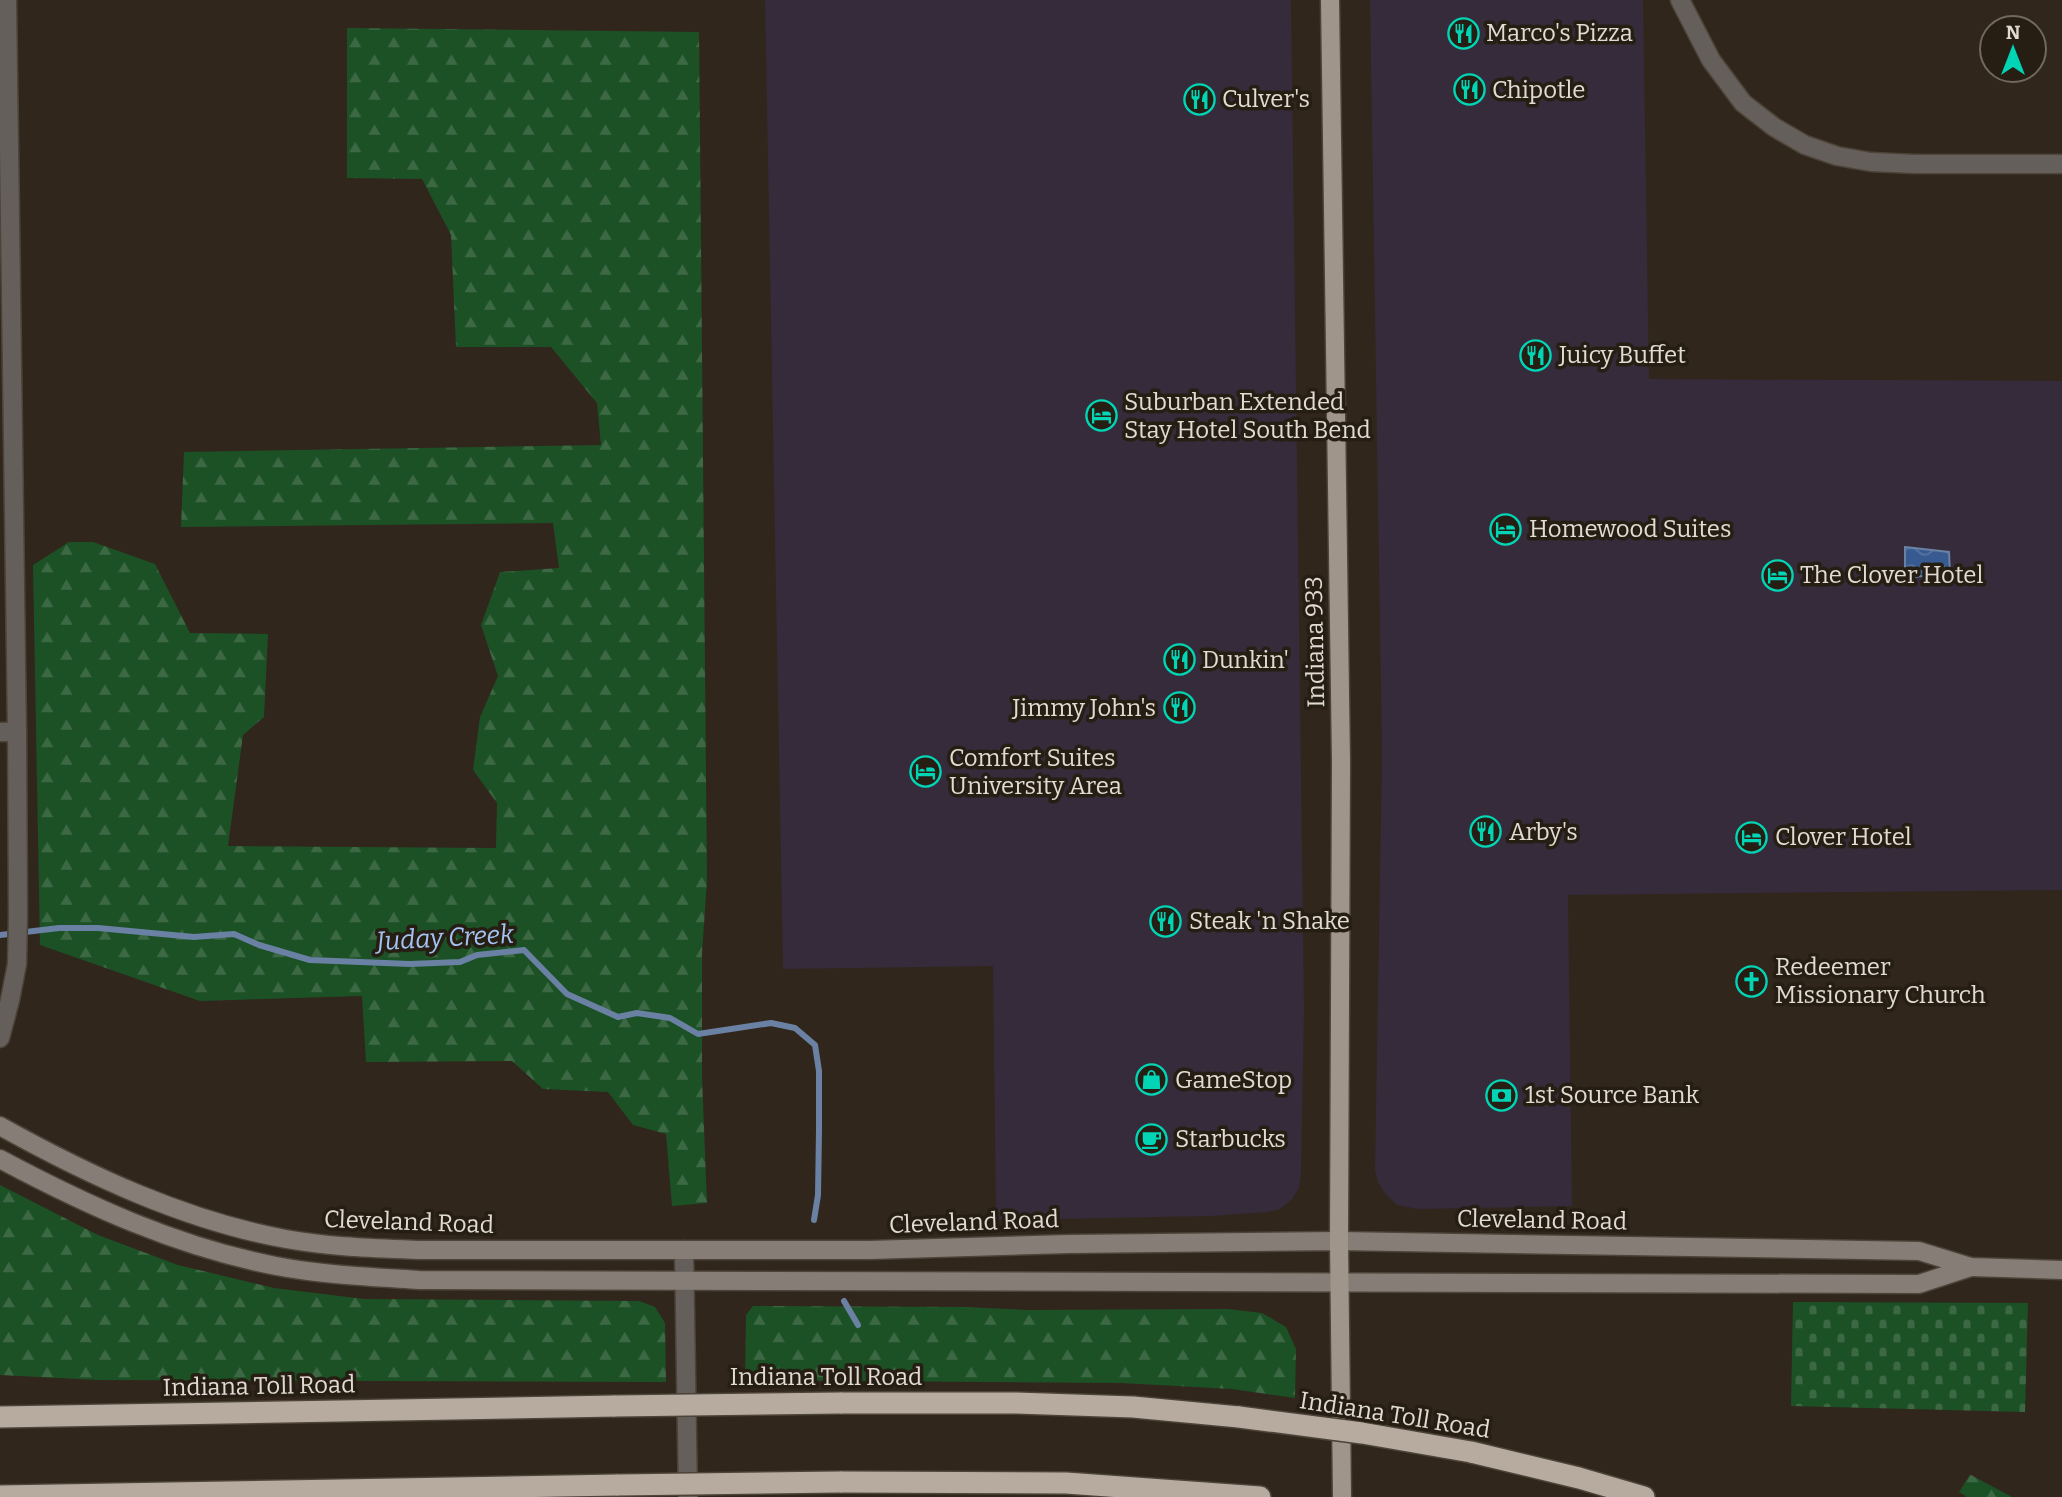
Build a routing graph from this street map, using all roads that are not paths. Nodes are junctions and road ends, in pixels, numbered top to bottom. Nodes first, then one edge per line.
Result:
1 (7, 0) edge
2 (1330, 0) edge
3 (1680, 0) edge
4 (2062, 164) edge
5 (9, 732) edge
6 (0, 1038) edge
7 (0, 1126) edge
8 (0, 1159) edge
9 (1339, 1241) junction
10 (684, 1250) junction
11 (1971, 1267) junction
12 (2062, 1270) edge
13 (684, 1282) junction
14 (1339, 1283) junction
15 (3, 1417) edge
16 (1066, 1483) junction
17 (0, 1496) edge
18 (6, 1496) edge
19 (688, 1497) edge
20 (1004, 1497) edge
21 (1260, 1497) edge
22 (1342, 1497) edge
23 (1644, 1497) edge

1 - 5 street
2 - 9 main road, Indiana 933
3 - 4 street
5 - 6 street
7 - 10 main road, Cleveland Road
8 - 13 main road, Cleveland Road
9 - 10 main road, Cleveland Road
9 - 11 main road, Cleveland Road
9 - 14 main road, Indiana 933
10 - 13 street
11 - 12 main road, Cleveland Road
11 - 14 main road, Cleveland Road
13 - 14 main road, Cleveland Road
13 - 19 street
14 - 22 main road, Indiana 933
15 - 23 highway, Indiana Toll Road, bridge
16 - 18 highway, bridge
16 - 20 highway
16 - 21 highway
17 - 18 highway

